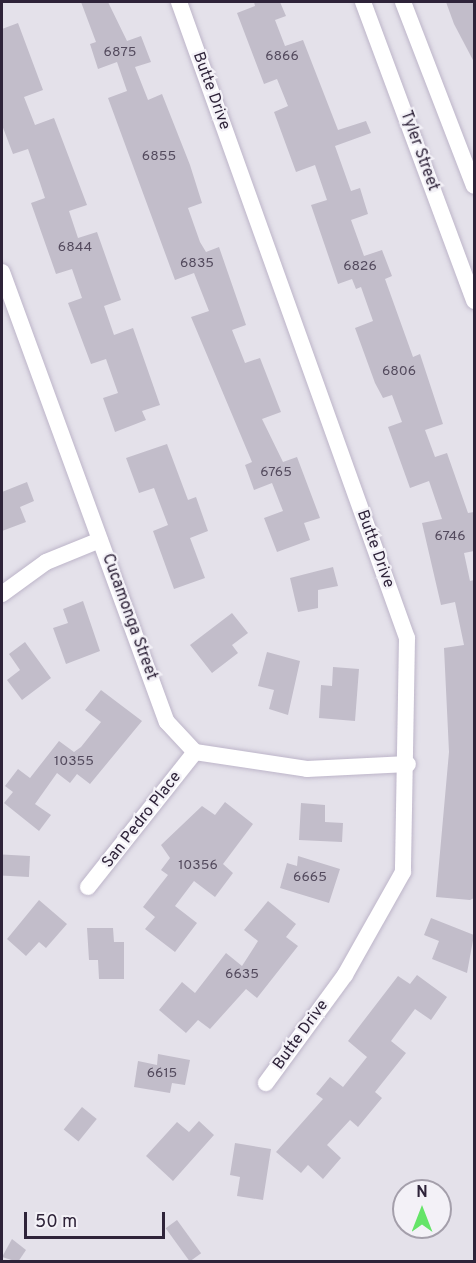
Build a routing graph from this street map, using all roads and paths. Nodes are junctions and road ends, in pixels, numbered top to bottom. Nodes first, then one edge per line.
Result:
1 (179, 2) edge
2 (363, 2) edge
3 (403, 2) edge
4 (474, 186) edge
5 (2, 272) edge
6 (474, 301) edge
7 (100, 540) junction
8 (2, 594) edge
9 (195, 752) junction
10 (408, 764) junction
11 (88, 887) dead end
12 (266, 1083) dead end

1 - 10 street, Butte Drive
2 - 6 street, Tyler Street
3 - 4 street
5 - 7 street, Cucamonga Street
7 - 8 street
7 - 9 street, Cucamonga Street
9 - 10 street
9 - 11 street, San Pedro Place
10 - 12 street, Butte Drive

